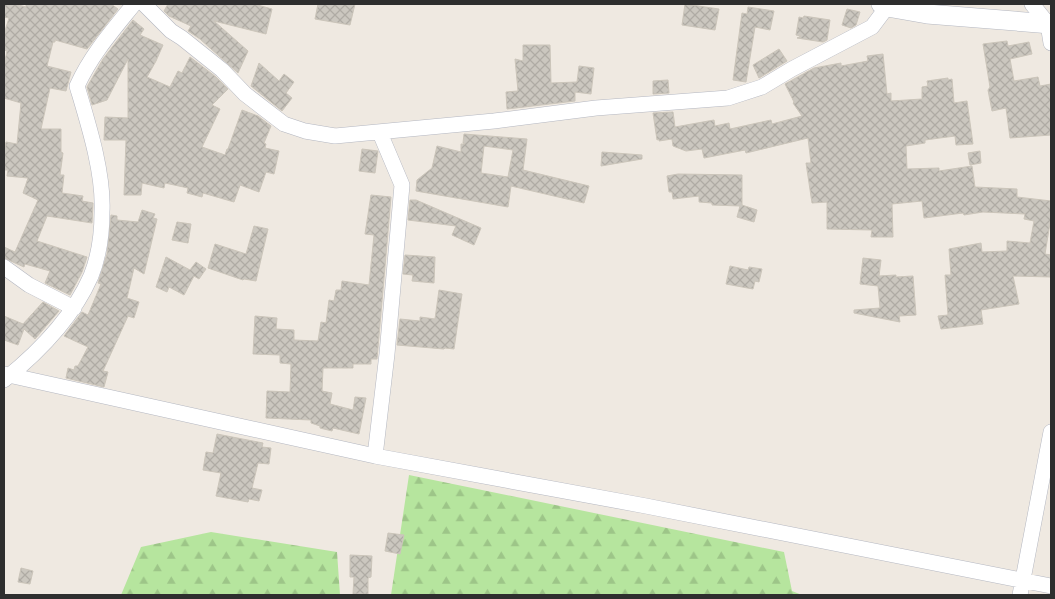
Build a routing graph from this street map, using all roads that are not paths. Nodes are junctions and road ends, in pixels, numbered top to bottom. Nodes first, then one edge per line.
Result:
1 (134, 4) edge
2 (144, 4) edge
3 (1032, 4) edge
4 (884, 5) edge
5 (1050, 30) edge
6 (380, 133) junction
7 (4, 267) edge
8 (74, 308) junction
9 (6, 376) edge
10 (1051, 432) edge
11 (374, 456) junction
12 (1051, 586) edge
13 (1022, 588) edge

1 - 8 street
2 - 6 street
3 - 5 street
4 - 5 street
4 - 6 street
6 - 11 street
7 - 8 street
8 - 9 street
9 - 11 street
10 - 13 street
11 - 13 street
12 - 13 street

